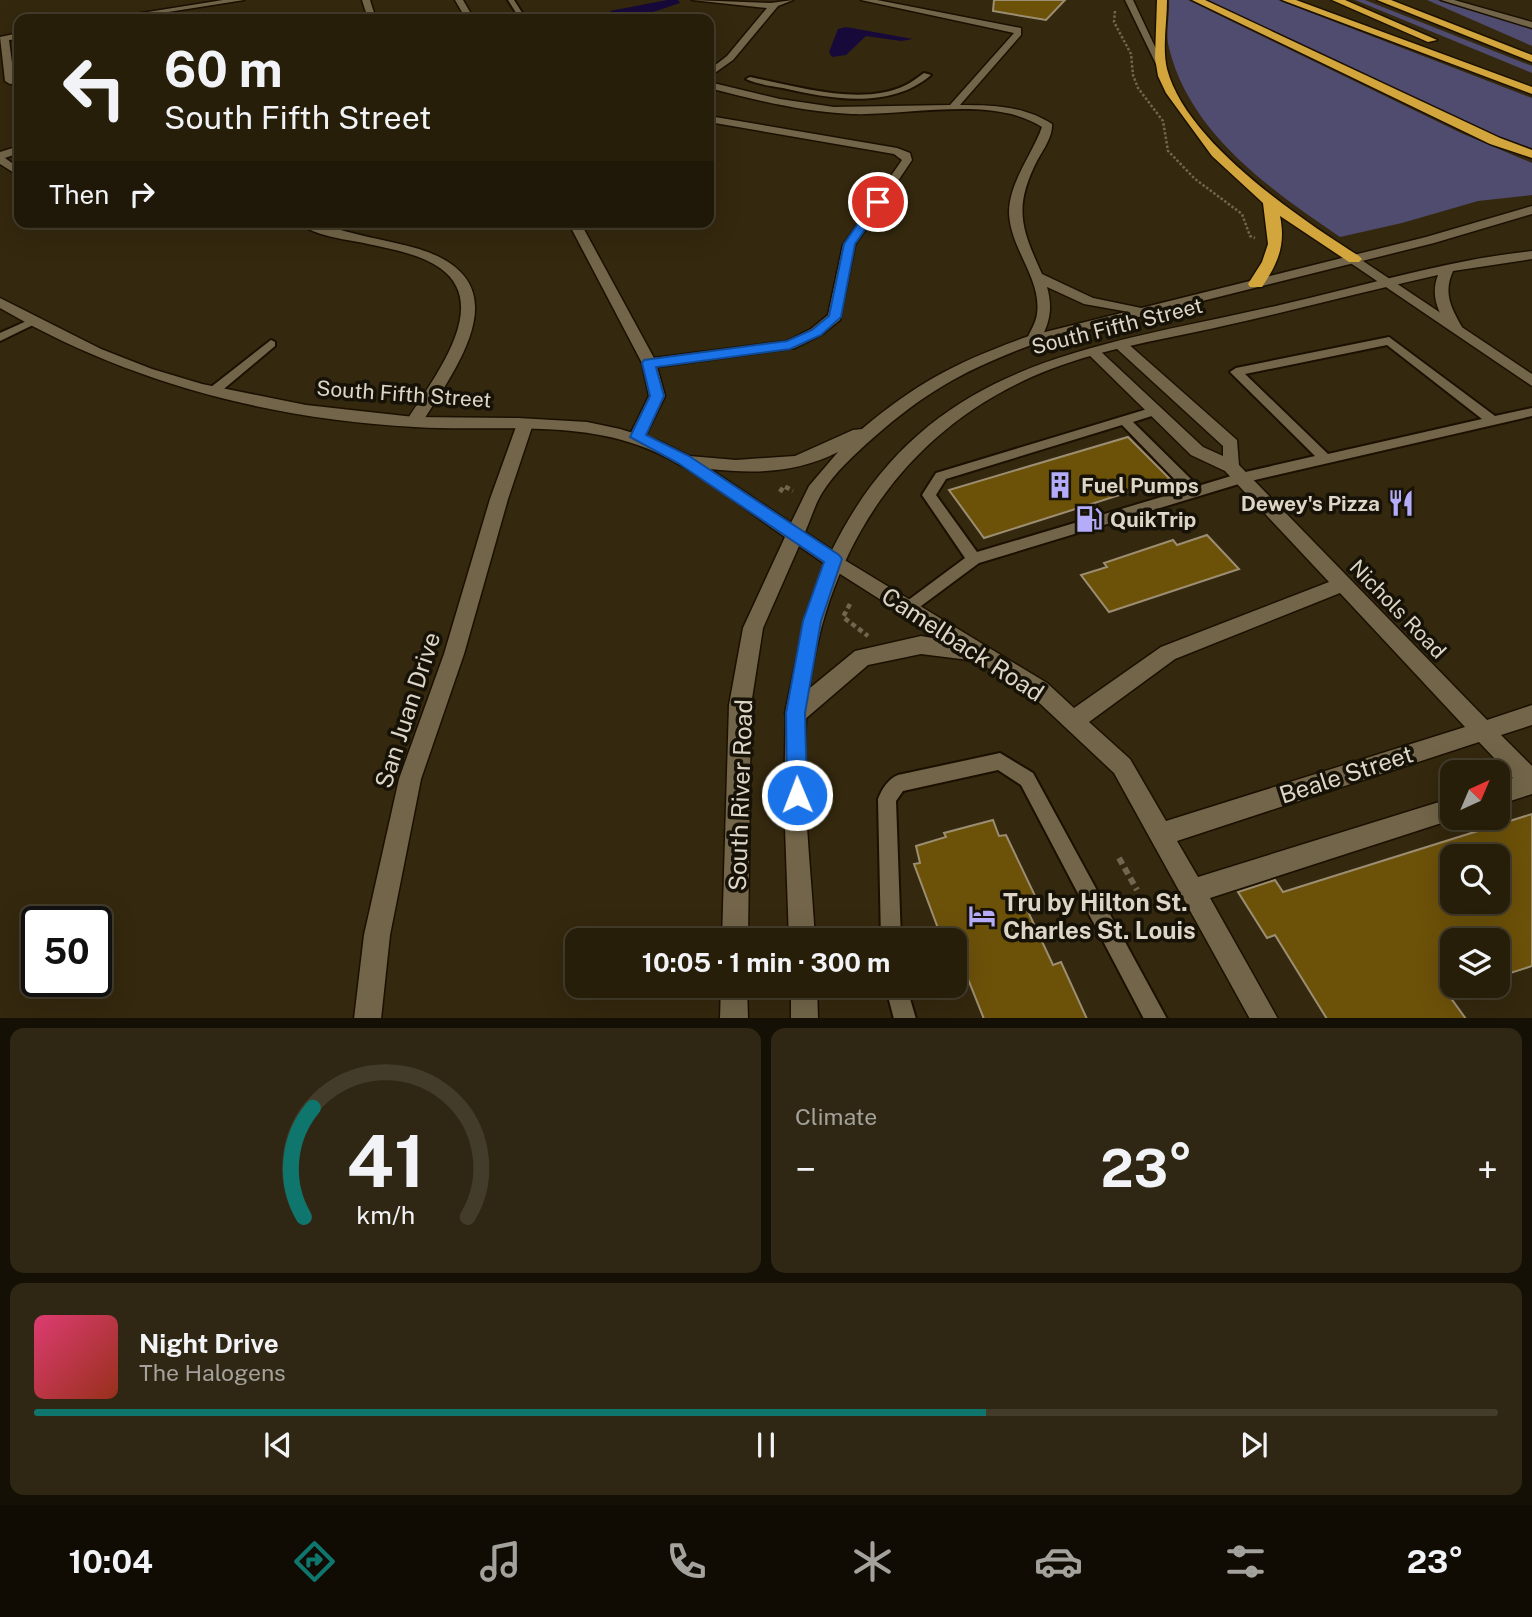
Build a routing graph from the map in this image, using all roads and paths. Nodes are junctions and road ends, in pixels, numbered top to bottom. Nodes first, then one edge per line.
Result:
1 (240, 0) edge
2 (696, 0) edge
3 (789, 0) edge
4 (865, 0) edge
5 (1129, 0) edge
6 (1161, 0) edge
7 (1197, 0) edge
8 (1287, 0) edge
9 (1337, 0) edge
10 (1382, 0) edge
11 (1445, 0) edge
12 (1119, 4) dead end
13 (774, 6) junction
14 (1429, 6) dead end
15 (143, 14) edge
16 (1532, 25) edge
17 (14, 37) edge
18 (1447, 46) dead end
19 (1459, 51) dead end
20 (1527, 57) edge
21 (1160, 64) junction
22 (714, 70) edge
23 (927, 75) dead end
24 (750, 79) dead end
25 (14, 80) edge
26 (1532, 82) edge
27 (714, 86) edge
28 (1532, 91) edge
29 (714, 92) edge
30 (833, 94) junction
31 (953, 107) junction
32 (714, 119) edge
33 (820, 121) junction
34 (1532, 154) edge
35 (0, 157) edge
36 (14, 169) edge
37 (1269, 200) junction
38 (1532, 210) edge
39 (318, 228) edge
40 (577, 228) edge
41 (1261, 239) dead end
42 (1532, 255) edge
43 (1354, 259) junction
44 (1448, 267) junction
45 (1037, 277) junction
46 (1391, 283) junction
47 (1255, 284) junction
48 (0, 302) edge
49 (1141, 312) junction
50 (32, 322) junction
51 (1455, 327) junction
52 (0, 338) edge
53 (1034, 339) junction
54 (271, 344) dead end
55 (1121, 345) junction
56 (1093, 352) junction
57 (649, 363) junction
58 (1532, 381) edge
59 (215, 390) junction
60 (1154, 411) junction
61 (1532, 412) edge
62 (1124, 420) junction
63 (1493, 421) junction
64 (414, 422) junction
65 (525, 424) junction
66 (878, 424) junction
67 (637, 437) junction
68 (1325, 458) junction
69 (684, 460) junction
70 (1236, 472) junction
71 (793, 491) dead end
72 (780, 492) dead end
73 (1196, 492) junction
74 (796, 534) junction
75 (833, 559) junction
76 (974, 559) junction
77 (1343, 584) junction
78 (850, 604) dead end
79 (908, 608) junction
80 (873, 640) dead end
81 (982, 654) junction
82 (796, 713) junction
83 (1532, 716) edge
84 (1073, 721) junction
85 (1482, 730) junction
86 (1532, 783) edge
87 (1510, 790) edge
88 (1440, 812) edge
89 (1162, 834) junction
90 (1119, 858) dead end
91 (1137, 890) dead end
92 (1194, 891) junction
93 (735, 928) edge
94 (802, 928) edge
95 (891, 928) edge
96 (734, 998) edge
97 (804, 998) edge
98 (899, 998) edge
99 (367, 1018) edge
100 (734, 1018) edge
101 (805, 1018) edge
102 (905, 1018) edge
103 (1156, 1018) edge
104 (1265, 1018) edge

1 - 15 street
2 - 13 street
3 - 13 street
4 - 31 street
5 - 21 street
6 - 21 highway
7 - 34 highway
8 - 28 highway
9 - 18 highway
10 - 20 highway
11 - 16 street
12 - 41 path
13 - 22 street
14 - 20 highway
17 - 25 street
19 - 26 highway
21 - 37 highway
23 - 30 lane
24 - 30 lane
27 - 33 street
29 - 33 street
30 - 33 street
31 - 33 street
31 - 45 street
32 - 33 street
33 - 57 street
35 - 36 street
37 - 43 highway
37 - 47 highway
38 - 43 street, South Fifth Street
39 - 64 street
40 - 57 street
42 - 44 street, South Fifth Street
43 - 46 street
43 - 47 street, South Fifth Street
44 - 46 street, South Fifth Street
44 - 51 street
45 - 49 street
45 - 53 street
46 - 51 street
46 - 55 street, South Fifth Street
47 - 49 street, South Fifth Street
48 - 50 street, South Fifth Street
49 - 53 street, South Fifth Street
49 - 56 street
50 - 52 lane
50 - 59 street, South Fifth Street
51 - 58 street
53 - 66 street, South Fifth Street
54 - 59 lane
55 - 56 street, South Fifth Street
55 - 70 street, Nichols Road
56 - 60 street, Nichols Road
56 - 75 street, South Fifth Street
57 - 67 street
59 - 64 street, South Fifth Street
60 - 62 lane
60 - 70 street, Nichols Road
61 - 63 lane
62 - 73 lane
62 - 76 lane
63 - 68 lane
63 - 68 lane
64 - 65 street, South Fifth Street
65 - 67 street, South Fifth Street
65 - 99 street, San Juan Drive
66 - 69 street
66 - 74 street, South Fifth Street
67 - 69 street, South Fifth Street
68 - 70 lane
69 - 74 street, South Fifth Street
70 - 73 lane
70 - 77 street, Nichols Road
71 - 72 path
73 - 76 lane
74 - 75 street, South Fifth Street
74 - 93 street, South River Road
75 - 79 street, Camelback Road
75 - 82 street
76 - 79 lane
77 - 84 street
77 - 85 street, Nichols Road
78 - 80 path
79 - 81 street, Camelback Road
81 - 82 street
81 - 84 street, Camelback Road
82 - 94 street
83 - 85 street, Beale Street
84 - 89 street, Camelback Road
85 - 86 street, Nichols Road
85 - 89 street, Beale Street
86 - 87 street
88 - 92 street
89 - 92 street, Camelback Road
90 - 91 path
92 - 104 street, Camelback Road
95 - 103 lane
96 - 100 street
97 - 101 street
98 - 102 lane

